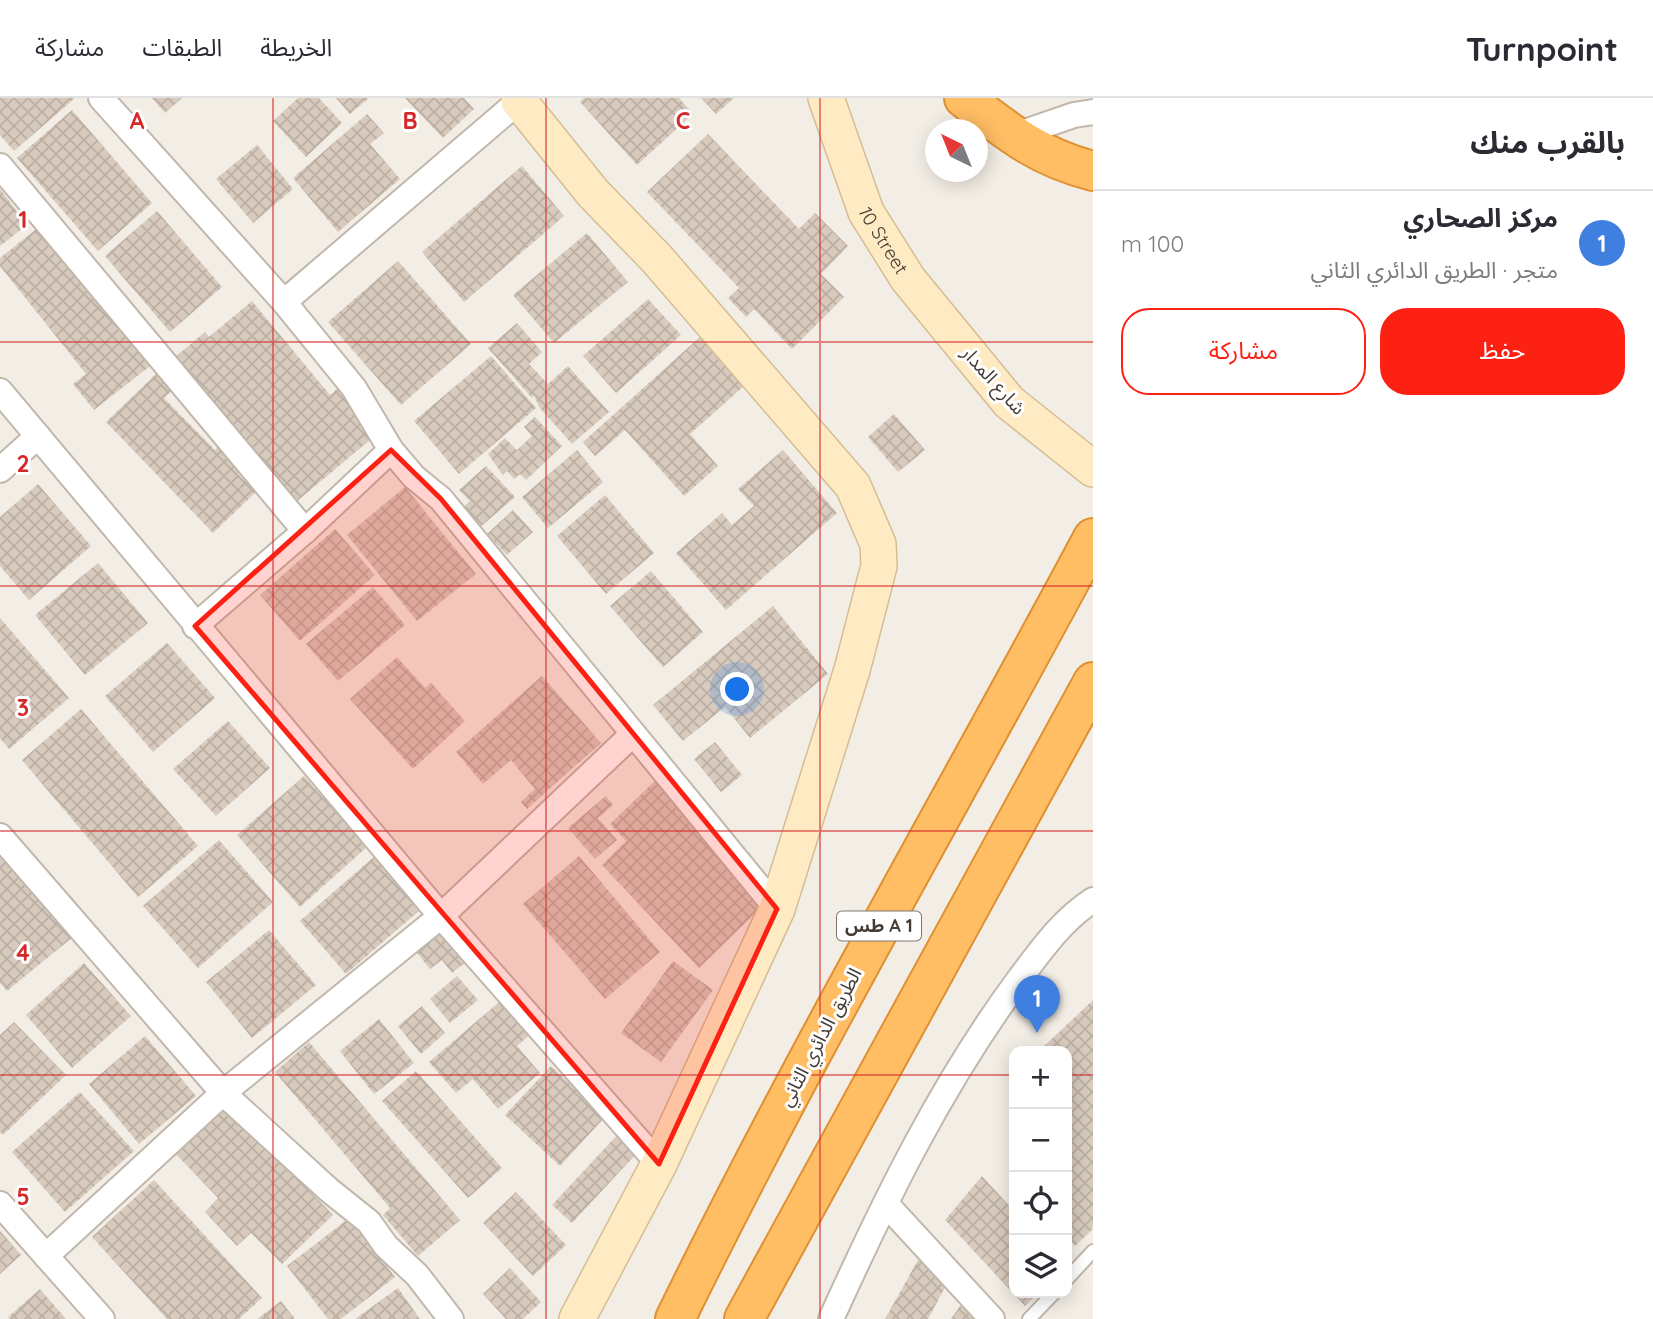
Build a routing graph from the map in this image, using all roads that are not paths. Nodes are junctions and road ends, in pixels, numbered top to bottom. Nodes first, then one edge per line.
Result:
1 (101, 98) edge
2 (826, 98) edge
3 (842, 98) edge
4 (964, 98) edge
5 (521, 99) edge
6 (1093, 112) edge
7 (1013, 136) junction
8 (0, 166) edge
9 (1093, 172) edge
10 (908, 279) junction
11 (284, 302) junction
12 (0, 391) edge
13 (38, 436) junction
14 (391, 450) junction
15 (1093, 469) edge
16 (0, 470) edge
17 (305, 531) junction
18 (1093, 538) edge
19 (195, 626) junction
20 (1093, 682) edge
21 (633, 734) junction
22 (0, 836) edge
23 (1093, 900) edge
24 (777, 909) junction
25 (440, 916) junction
26 (223, 1093) junction
27 (659, 1164) junction
28 (0, 1204) edge
29 (886, 1204) junction
30 (1093, 1251) edge
31 (46, 1256) junction
32 (1072, 1274) edge
33 (1049, 1298) edge
34 (102, 1319) edge
35 (451, 1319) edge
36 (577, 1319) edge
37 (675, 1319) edge
38 (744, 1319) edge
39 (831, 1319) edge
40 (992, 1319) edge
41 (1029, 1319) edge

1 - 11 street
2 - 10 street, 10 Street
3 - 10 street, 10 Street
4 - 7 highway
5 - 11 street
5 - 24 street
6 - 7 street
7 - 9 highway
8 - 17 street
10 - 15 street, شارع المدار
11 - 14 street
12 - 13 street
13 - 16 street
13 - 19 street
14 - 17 street
14 - 21 street
17 - 19 street
18 - 37 highway, الطريق الدائري الثاني / طس A 1
19 - 25 street
20 - 38 highway, طس A 1
21 - 24 street
21 - 25 street
22 - 26 street
23 - 29 street
24 - 27 street
25 - 26 street
25 - 27 street
26 - 31 street
26 - 35 street
27 - 36 street
28 - 31 street
29 - 39 street
29 - 40 street
30 - 32 lane
31 - 34 street
33 - 41 lane

